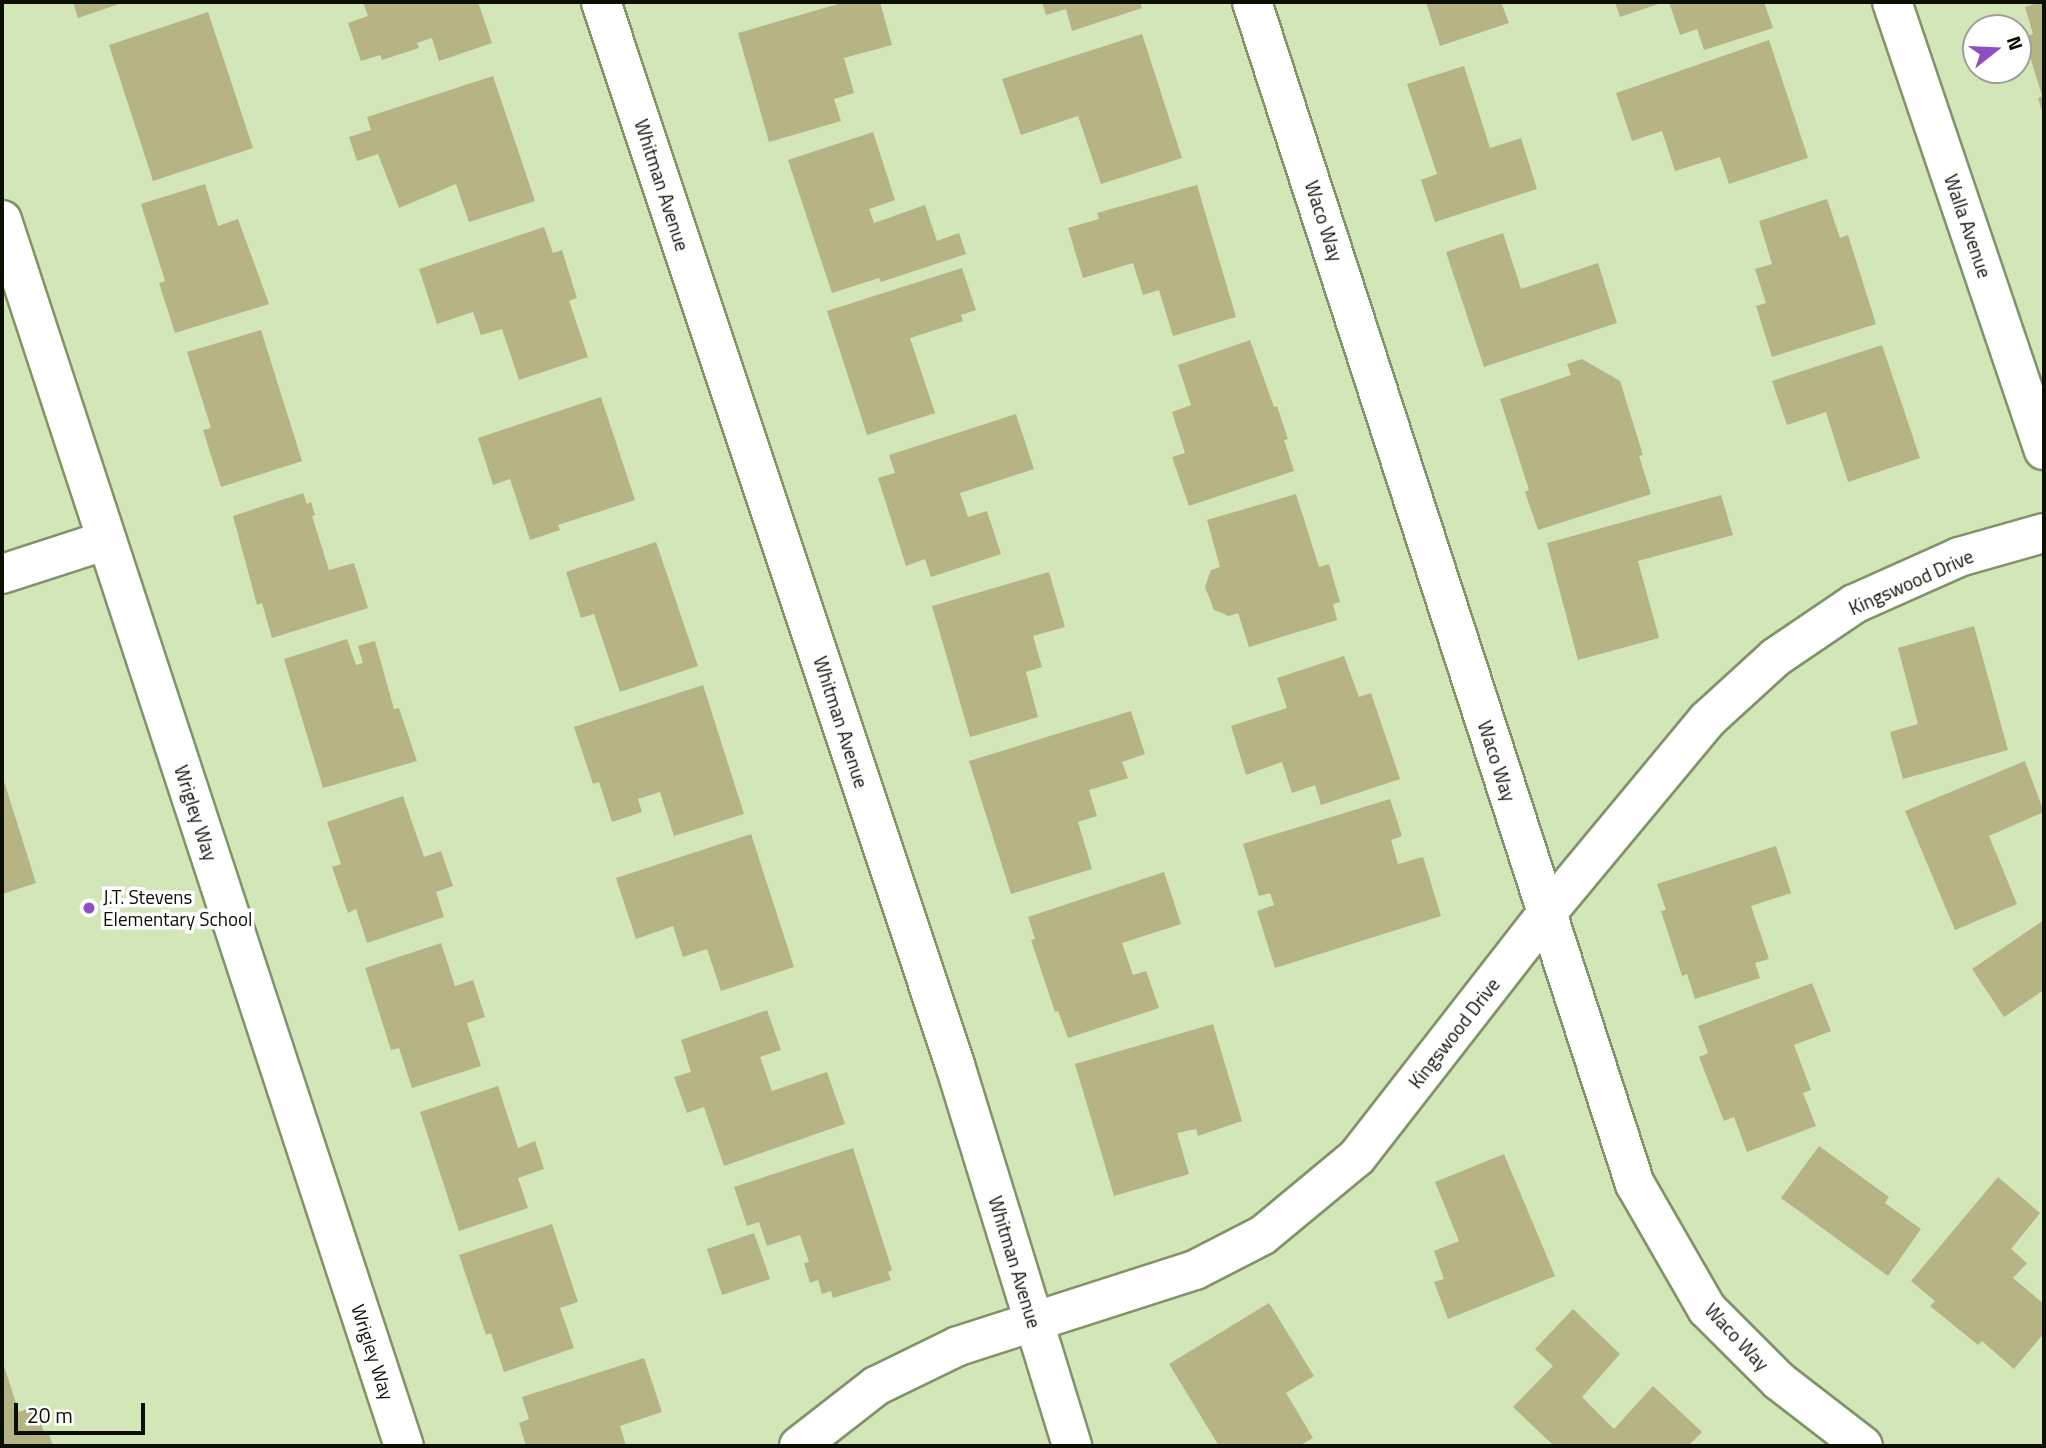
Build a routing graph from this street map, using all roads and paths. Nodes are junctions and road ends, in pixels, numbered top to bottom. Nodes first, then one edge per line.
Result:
1 (601, 2) edge
2 (1252, 2) edge
3 (1892, 2) edge
4 (2, 220) edge
5 (2044, 450) edge
6 (2044, 533) edge
7 (107, 540) junction
8 (2, 574) edge
9 (1546, 914) junction
10 (1033, 1322) junction
11 (404, 1446) edge
12 (799, 1446) edge
13 (1072, 1446) edge
14 (1863, 1446) edge

1 - 10 street, Whitman Avenue
2 - 9 street, Waco Way
3 - 5 street, Walla Avenue
4 - 7 street, Wrigley Way
6 - 9 street, Kingswood Drive
7 - 8 street
7 - 11 street, Wrigley Way
9 - 10 street, Kingswood Drive
9 - 14 street, Waco Way
10 - 12 street, Kingswood Drive
10 - 13 street, Whitman Avenue

